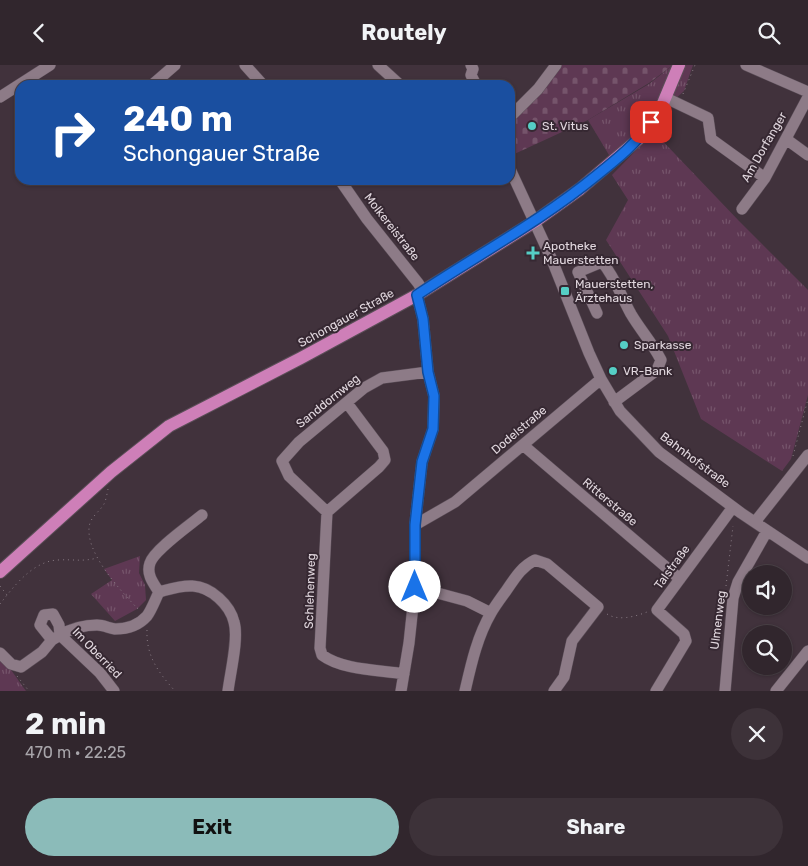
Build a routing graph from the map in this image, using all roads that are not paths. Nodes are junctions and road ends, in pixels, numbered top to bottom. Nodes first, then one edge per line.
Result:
1 (50, 65) edge
2 (175, 65) edge
3 (245, 65) edge
4 (378, 65) edge
5 (471, 65) edge
6 (556, 65) edge
7 (679, 65) edge
8 (746, 65) edge
9 (27, 80) edge
10 (158, 80) edge
11 (258, 80) edge
12 (394, 80) edge
13 (474, 80) edge
14 (15, 87) edge
15 (808, 92) edge
16 (0, 97) edge
17 (808, 97) edge
18 (670, 100) junction
19 (515, 112) edge
20 (786, 139) junction
21 (808, 155) edge
22 (764, 178) junction
23 (515, 180) edge
24 (343, 185) edge
25 (742, 209) dead end
26 (534, 222) junction
27 (420, 293) junction
28 (597, 313) dead end
29 (428, 372) junction
30 (601, 379) junction
31 (614, 402) junction
32 (347, 403) junction
33 (522, 445) junction
34 (808, 455) edge
35 (733, 507) junction
36 (327, 512) junction
37 (202, 515) dead end
38 (755, 522) junction
39 (415, 525) junction
40 (767, 531) junction
41 (808, 557) edge
42 (0, 572) edge
43 (680, 579) junction
44 (415, 587) junction
45 (159, 592) junction
46 (491, 613) junction
47 (56, 637) junction
48 (808, 651) edge
49 (0, 653) edge
50 (404, 674) junction
51 (114, 691) edge
52 (228, 691) edge
53 (401, 691) edge
54 (465, 691) edge
55 (554, 691) edge
56 (656, 691) edge
57 (725, 691) edge
58 (776, 691) edge

1 - 9 street
2 - 10 street
3 - 11 street
4 - 12 street
5 - 13 street
6 - 19 street
7 - 18 main road, Schongauer Straße
8 - 15 street
14 - 16 street
17 - 20 street, Am Dorfanger
18 - 22 street
18 - 26 main road, Schongauer Straße
20 - 21 street
20 - 22 street, Am Dorfanger
22 - 25 street, Am Dorfanger
23 - 26 street, Bahnhofstraße
24 - 27 street, Molkereistraße
26 - 27 main road, Schongauer Straße
26 - 30 street, Bahnhofstraße
27 - 29 street
27 - 42 main road, Schongauer Straße
28 - 31 street
29 - 32 street, Sanddornweg
29 - 39 street
30 - 31 street, Bahnhofstraße
30 - 33 street, Dodelstraße
31 - 35 street, Bahnhofstraße
32 - 36 street
32 - 36 street, Sanddornweg
33 - 39 street, Dodelstraße
33 - 43 street, Ritterstraße
34 - 38 street
35 - 38 street, Bahnhofstraße
35 - 43 street, Talstraße
36 - 50 street, Schlehenweg
37 - 45 street
38 - 40 street, Bahnhofstraße
39 - 44 street
40 - 41 street, Bahnhofstraße
40 - 57 street, Ulmenweg
43 - 56 street, Talstraße
44 - 46 street
44 - 50 street
45 - 47 street
45 - 52 street
46 - 54 street
46 - 55 street
47 - 49 street, Im Oberried
47 - 51 street, Im Oberried
48 - 58 street
50 - 53 street

